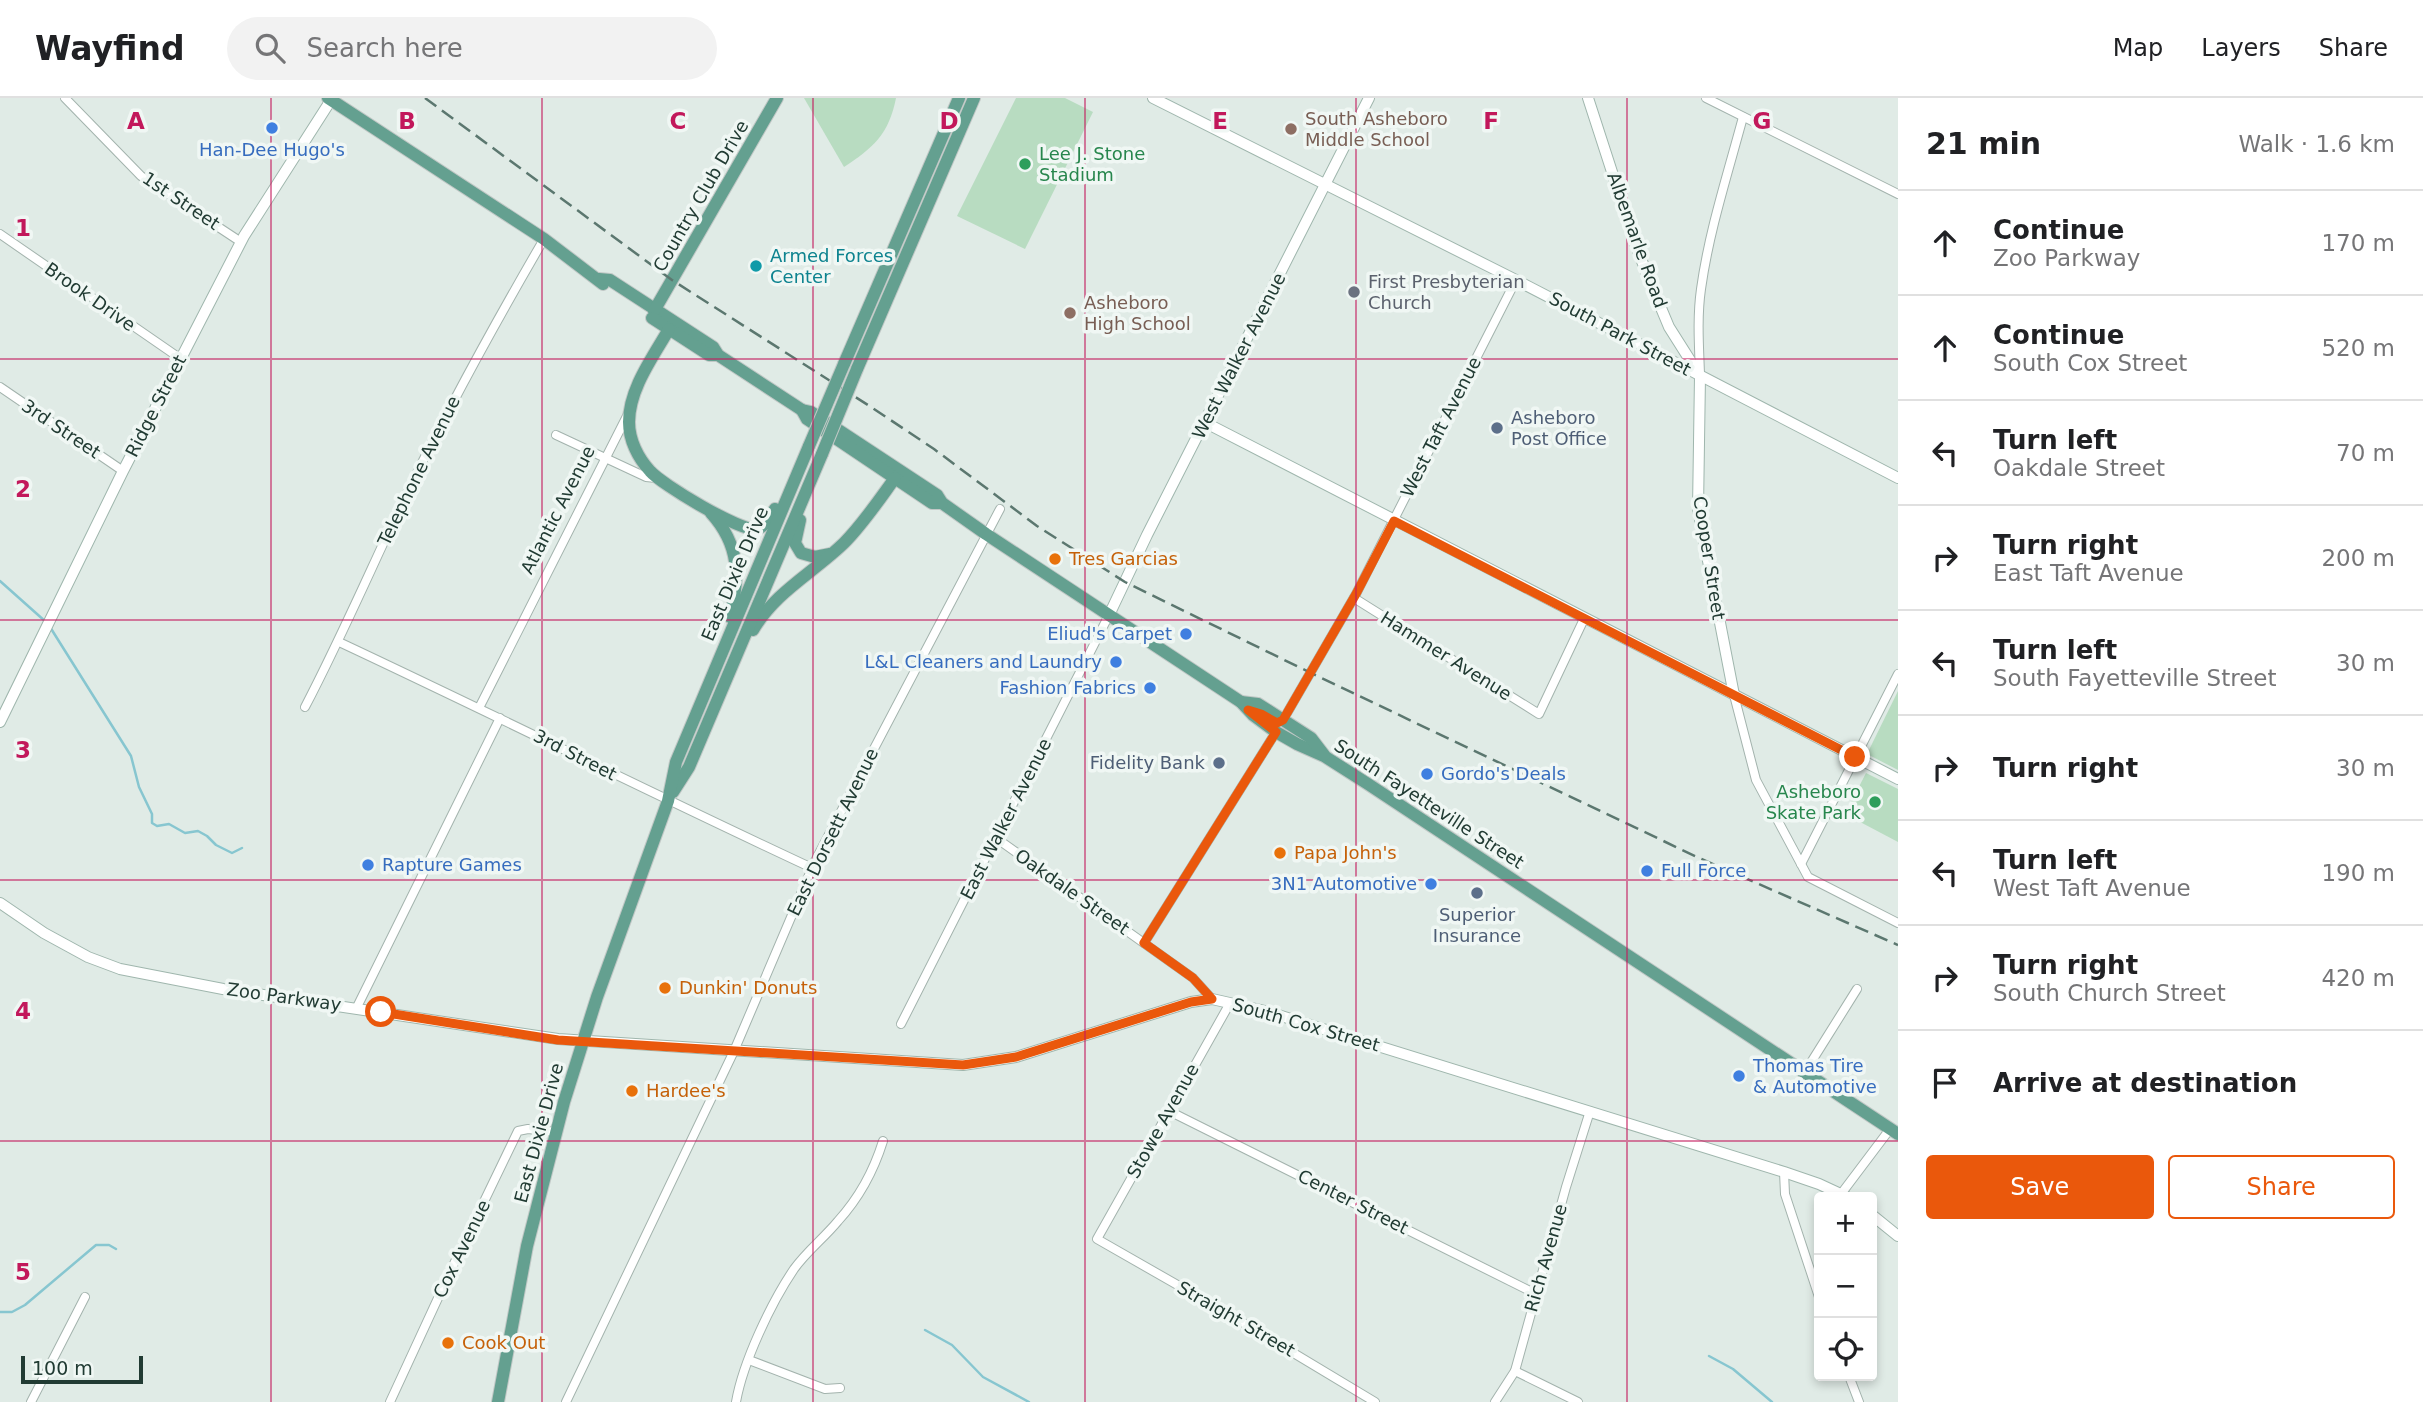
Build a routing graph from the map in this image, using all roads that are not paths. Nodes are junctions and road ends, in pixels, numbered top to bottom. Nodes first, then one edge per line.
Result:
1 (65, 98) edge
2 (777, 98) edge
3 (959, 98) edge
4 (974, 98) edge
5 (1153, 98) edge
6 (1368, 98) edge
7 (1588, 98) edge
8 (1706, 98) edge
9 (329, 99) edge
10 (1743, 117) junction
11 (1326, 184) junction
12 (1898, 194) edge
13 (0, 234) edge
14 (544, 239) junction
15 (241, 242) junction
16 (599, 279) junction
17 (1516, 280) junction
18 (654, 311) junction
19 (669, 329) junction
20 (718, 355) junction
21 (181, 359) junction
22 (1700, 376) junction
23 (0, 387) edge
24 (630, 410) junction
25 (802, 410) junction
26 (1206, 423) junction
27 (556, 435) dead end
28 (605, 457) junction
29 (123, 471) junction
30 (657, 478) junction
31 (895, 478) junction
32 (1898, 478) edge
33 (794, 480) junction
34 (803, 496) junction
35 (942, 503) junction
36 (707, 509) junction
37 (1000, 509) dead end
38 (1394, 521) junction
39 (986, 534) junction
40 (833, 552) junction
41 (1353, 598) junction
42 (1110, 613) junction
43 (1584, 619) junction
44 (339, 642) junction
45 (739, 646) junction
46 (723, 648) junction
47 (1898, 674) edge
48 (1734, 695) junction
49 (1245, 706) junction
50 (305, 707) dead end
51 (479, 708) junction
52 (500, 718) junction
53 (1283, 720) junction
54 (0, 722) edge
55 (1276, 732) junction
56 (1320, 751) junction
57 (1855, 757) junction
58 (1898, 779) edge
59 (668, 802) junction
60 (996, 838) junction
61 (1801, 864) junction
62 (811, 868) junction
63 (0, 903) edge
64 (1898, 923) edge
65 (1144, 943) junction
66 (1857, 989) dead end
67 (1212, 999) junction
68 (1230, 1003) junction
69 (357, 1007) junction
70 (901, 1024) dead end
71 (584, 1041) junction
72 (734, 1051) junction
73 (1805, 1072) junction
74 (1169, 1111) junction
75 (1590, 1111) junction
76 (556, 1132) junction
77 (1894, 1132) edge
78 (883, 1141) dead end
79 (1784, 1172) junction
80 (1836, 1192) edge
81 (1846, 1192) edge
82 (1877, 1219) edge
83 (1898, 1236) edge
84 (1097, 1239) joint
85 (1814, 1282) edge
86 (1536, 1294) junction
87 (85, 1297) dead end
88 (749, 1360) junction
89 (1515, 1371) junction
90 (1851, 1381) edge
91 (840, 1388) dead end
92 (31, 1402) edge
93 (390, 1402) edge
94 (498, 1402) edge
95 (566, 1402) edge
96 (736, 1402) edge
97 (1375, 1402) edge
98 (1495, 1402) edge
99 (1578, 1402) edge
100 (1859, 1402) edge

1 - 15 street, 1st Street
2 - 18 main road, Country Club Drive
3 - 33 main road, East Dixie Drive, bridge
4 - 34 main road, East Dixie Drive, bridge
5 - 11 main road, South Park Street
6 - 11 main road, West Walker Avenue
7 - 22 main road, Albemarle Road
8 - 10 street
9 - 14 main road, South Fayetteville Street
9 - 15 main road, Ridge Street
10 - 12 street
10 - 22 street, Cooper Street
11 - 17 main road, South Park Street
11 - 26 main road, West Walker Avenue
13 - 21 street, Brook Drive
14 - 16 main road, South Fayetteville Street
14 - 44 street, Telephone Avenue
15 - 21 main road, Ridge Street
16 - 18 main road, South Fayetteville Street
16 - 19 main road, South Fayetteville Street
17 - 22 main road, South Park Street
17 - 38 street, West Taft Avenue
18 - 20 main road, South Fayetteville Street
19 - 20 main road, South Fayetteville Street
19 - 24 main road, Atlantic Avenue
20 - 25 main road, South Fayetteville Street
21 - 29 main road, Ridge Street
22 - 32 main road, South Park Street
22 - 48 main road, Cooper Street
23 - 29 street, 3rd Street
24 - 28 street, Atlantic Avenue
24 - 30 main road
25 - 31 main road, South Fayetteville Street
25 - 35 main road, South Fayetteville Street
26 - 38 main road
26 - 42 main road, West Walker Avenue
27 - 28 street
28 - 30 street
28 - 51 street, Atlantic Avenue
29 - 54 main road, Ridge Street
30 - 36 main road
31 - 35 main road, South Fayetteville Street
31 - 40 main road
33 - 36 main road
33 - 46 main road, East Dixie Drive
34 - 40 main road
34 - 45 main road, East Dixie Drive
35 - 39 main road, South Fayetteville Street
36 - 46 main road
37 - 39 street, East Dorsett Avenue
38 - 41 street, West Taft Avenue
38 - 43 main road
39 - 42 main road, South Fayetteville Street
39 - 62 street, East Dorsett Avenue
40 - 45 main road
41 - 43 street, Hammer Avenue
41 - 53 street, West Taft Avenue
42 - 49 main road, South Fayetteville Street
42 - 60 street, East Walker Avenue
43 - 48 main road
44 - 50 street, Telephone Avenue
44 - 51 street, 3rd Street
45 - 59 main road, East Dixie Drive
46 - 59 main road, East Dixie Drive
47 - 57 street
48 - 57 main road
48 - 61 street, Cooper Street
49 - 53 main road
49 - 55 main road, South Fayetteville Street
51 - 52 street, 3rd Street
52 - 59 street, 3rd Street
52 - 69 street
53 - 56 main road
55 - 56 main road, South Fayetteville Street
55 - 65 street
56 - 73 main road, South Fayetteville Street
57 - 58 main road
57 - 61 street
59 - 62 street, 3rd Street
59 - 71 main road, East Dixie Drive
60 - 65 street, Oakdale Street
60 - 70 street, East Walker Avenue
61 - 64 street
62 - 72 street, East Dorsett Avenue
63 - 69 main road, Zoo Parkway
65 - 67 street, Oakdale Street
66 - 73 street
67 - 68 main road, South Cox Street
67 - 72 main road, South Cox Street
68 - 74 street, Stowe Avenue
68 - 75 main road, South Cox Street
69 - 71 main road, Zoo Parkway
71 - 72 main road, South Cox Street
71 - 76 main road, East Dixie Drive
72 - 95 street, East Dorsett Avenue
73 - 77 main road, South Fayetteville Street
74 - 84 street, Stowe Avenue
74 - 86 street, Center Street
75 - 79 main road, South Cox Street
75 - 86 street, Rich Avenue
76 - 93 street, Cox Avenue
76 - 94 main road, East Dixie Drive
77 - 81 street
78 - 88 street
79 - 80 main road, South Cox Street
79 - 85 street
82 - 83 main road
84 - 97 street, Straight Street
86 - 89 street, Rich Avenue
87 - 92 street
88 - 91 street
88 - 96 street
89 - 98 street, Rich Avenue
89 - 99 street
90 - 100 street

